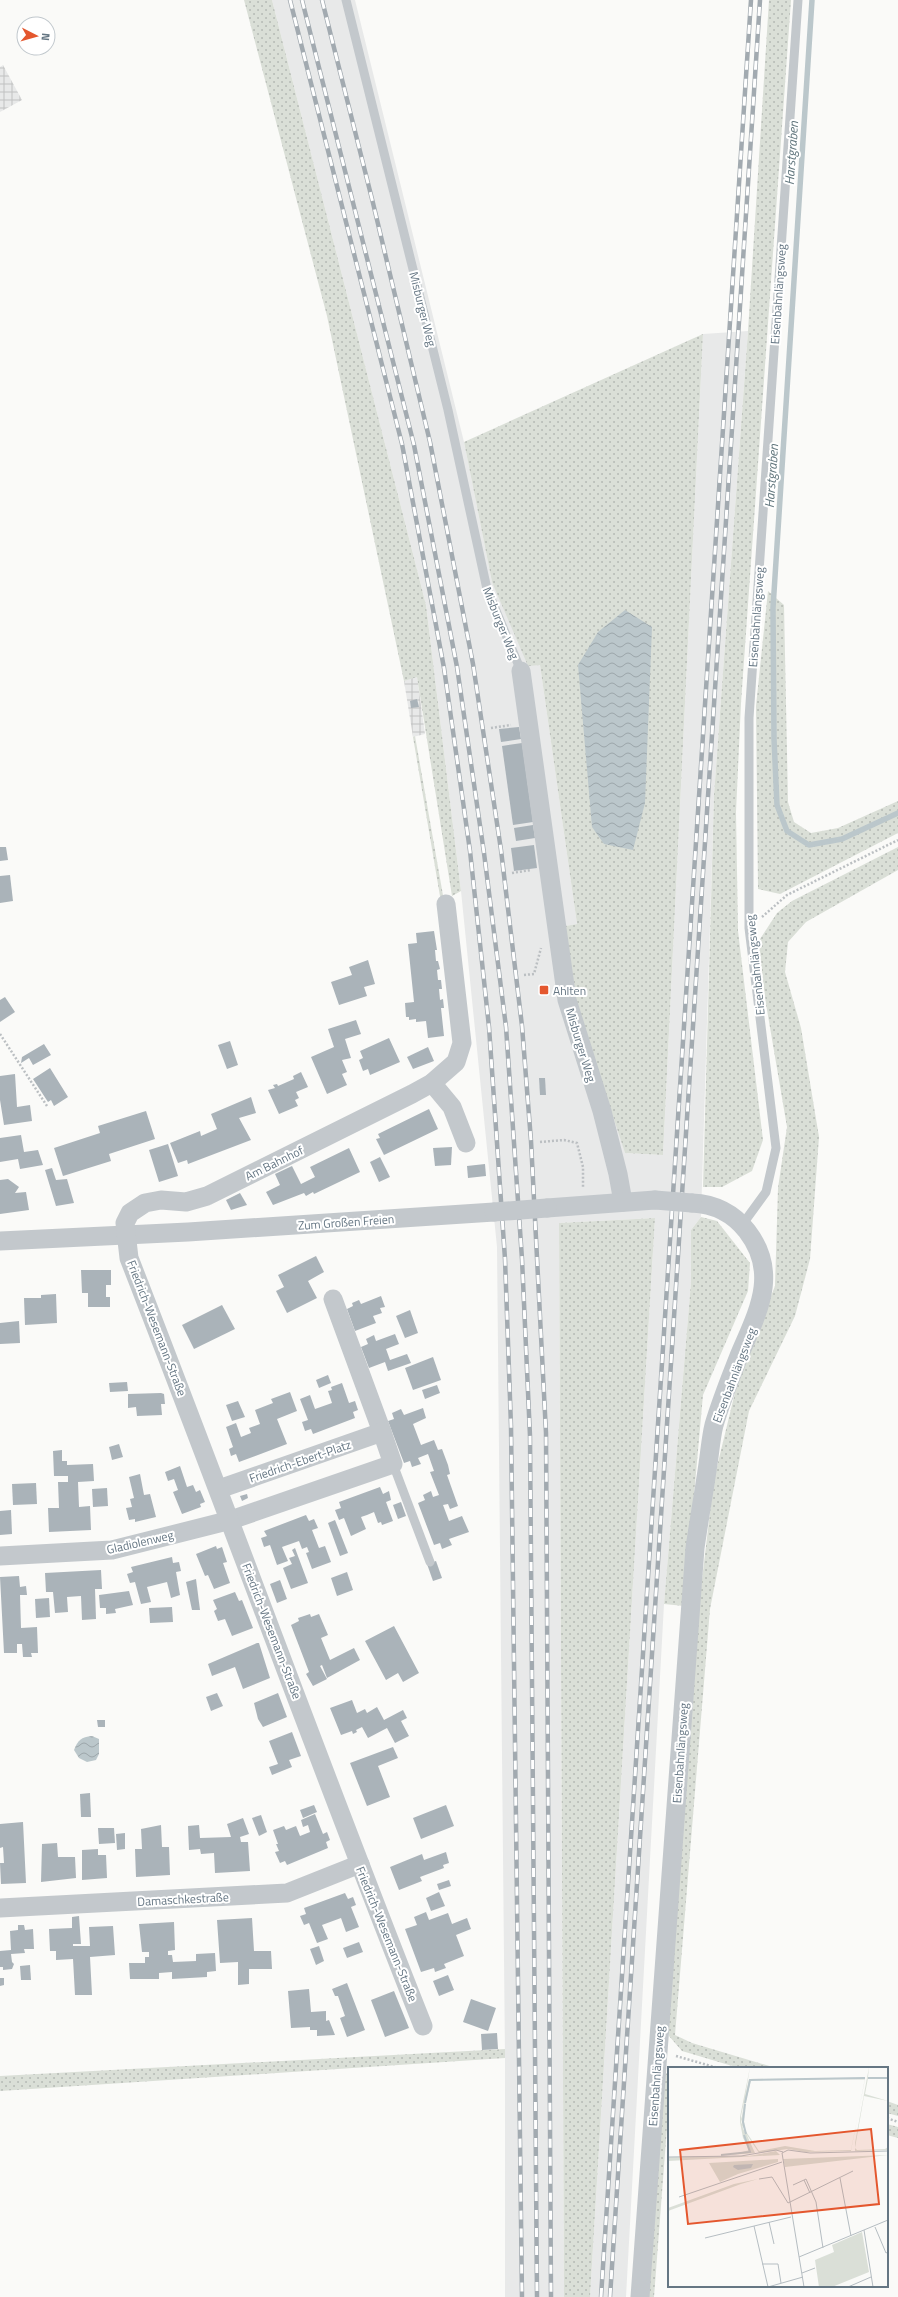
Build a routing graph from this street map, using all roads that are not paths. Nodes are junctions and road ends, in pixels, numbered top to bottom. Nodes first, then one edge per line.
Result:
1 (346, 0) edge
2 (798, 0) edge
3 (521, 671) joint
4 (446, 904) dead end
5 (432, 1083) junction
6 (466, 1143) dead end
7 (623, 1202) junction
8 (692, 1203) joint
9 (742, 1225) junction
10 (126, 1234) junction
11 (0, 1241) edge
12 (333, 1299) dead end
13 (382, 1432) junction
14 (394, 1464) junction
15 (219, 1489) junction
16 (231, 1520) junction
17 (0, 1556) edge
18 (430, 1562) dead end
19 (360, 1864) junction
20 (0, 1908) edge
21 (423, 2026) dead end
22 (640, 2297) edge

1 - 3 lane, Misburger Weg
2 - 9 lane, Eisenbahnlängsweg
3 - 7 street, Misburger Weg
4 - 5 street, Am Bahnhof
5 - 6 street
5 - 10 street, Am Bahnhof
7 - 8 street, Zum Großen Freien, bridge
7 - 10 street, Zum Großen Freien, bridge
8 - 9 street, Eisenbahnlängsweg
9 - 22 street, Eisenbahnlängsweg
10 - 11 street, Zum Großen Freien
10 - 15 street, Friedrich-Wesemann-Straße
12 - 13 street
13 - 14 street
13 - 15 street, Friedrich-Ebert-Platz
14 - 16 street
14 - 18 lane
15 - 16 street, Friedrich-Wesemann-Straße
16 - 17 street, Gladiolenweg
16 - 19 street, Friedrich-Wesemann-Straße
19 - 20 street, Damaschkestraße
19 - 21 street, Friedrich-Wesemann-Straße

